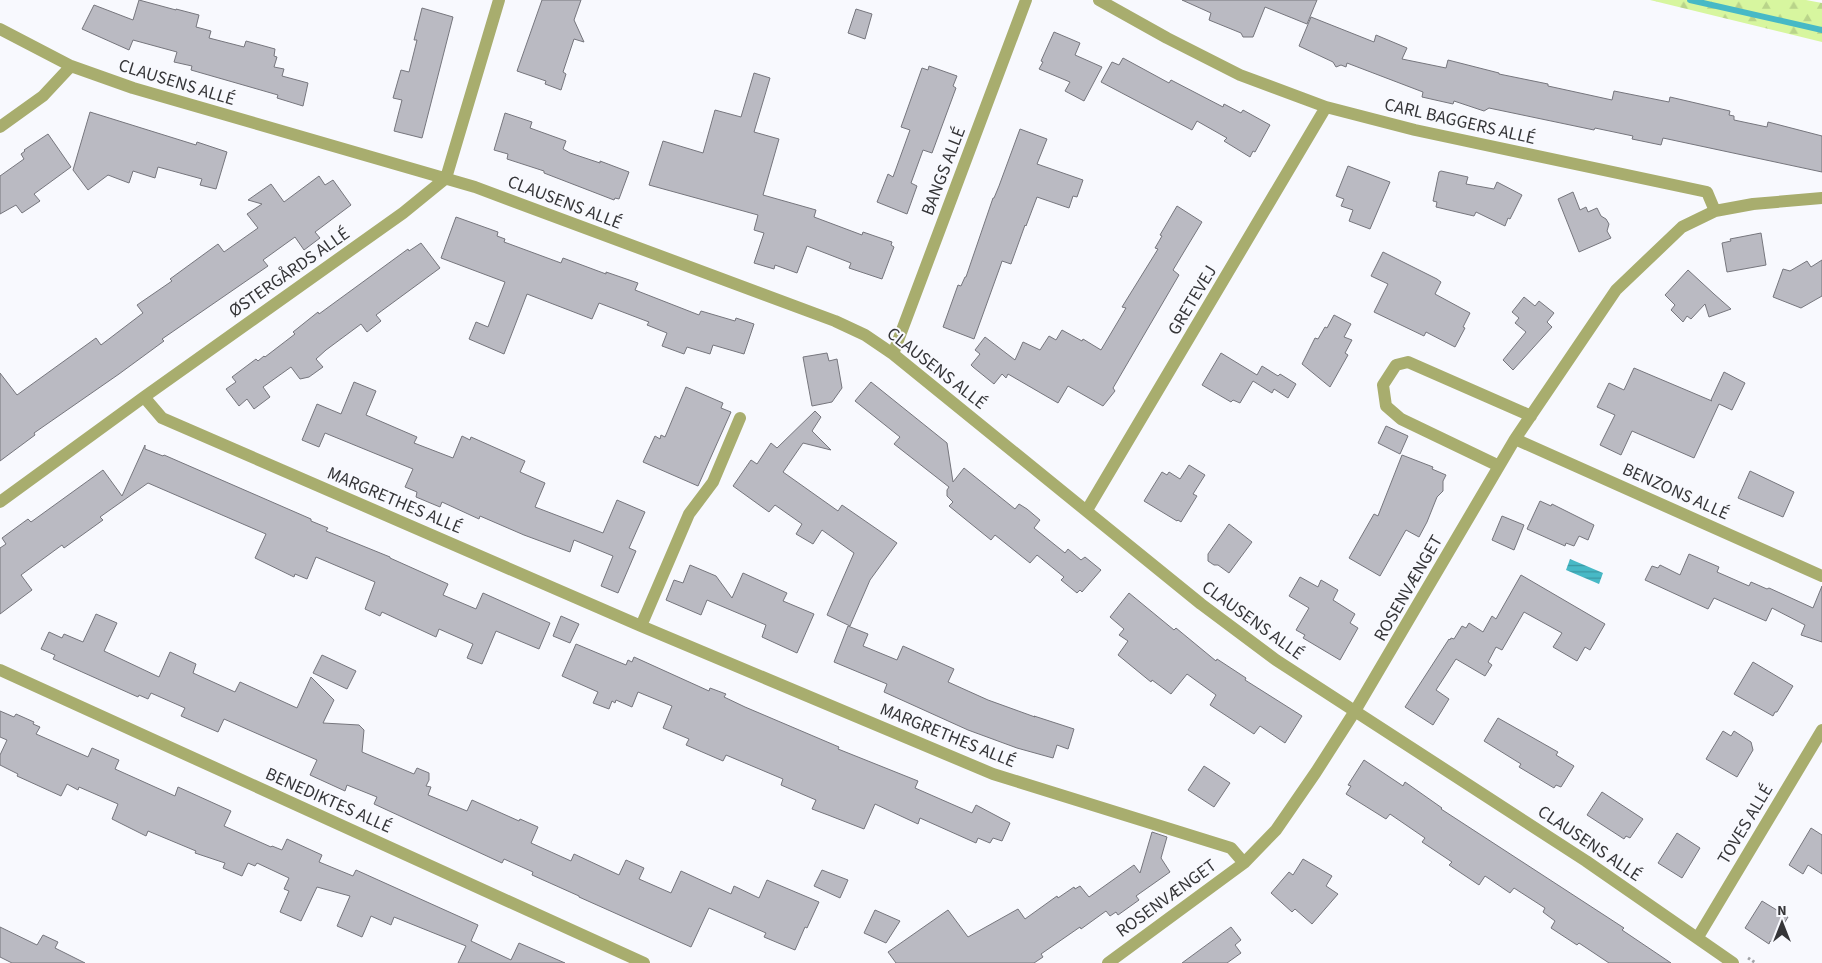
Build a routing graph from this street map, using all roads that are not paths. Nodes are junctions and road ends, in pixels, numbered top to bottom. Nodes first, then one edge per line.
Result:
1 (499, 0) edge
2 (1026, 0) edge
3 (1099, 0) edge
4 (0, 29) edge
5 (71, 66) junction
6 (1326, 107) junction
7 (0, 127) edge
8 (446, 178) junction
9 (1822, 198) edge
10 (1715, 211) junction
11 (893, 354) junction
12 (144, 397) junction
13 (1531, 416) junction
14 (740, 418) dead end
15 (1515, 439) junction
16 (1499, 466) junction
17 (0, 502) edge
18 (1087, 510) junction
19 (1822, 576) edge
20 (641, 626) junction
21 (0, 670) edge
22 (1355, 711) junction
23 (1822, 730) edge
24 (1244, 863) junction
25 (1698, 937) junction
26 (644, 963) edge
27 (1108, 963) edge
28 (1733, 963) edge

1 - 8 street
2 - 11 street, BANGS ALLÉ
3 - 6 street, CARL BAGGERS ALLÉ
4 - 5 street, CLAUSENS ALLÉ
5 - 7 street
5 - 8 street, CLAUSENS ALLÉ
6 - 10 street, CARL BAGGERS ALLÉ
6 - 18 street, GRETEVEJ
8 - 11 street, CLAUSENS ALLÉ
8 - 12 street, ØSTERGÅRDS ALLÉ
9 - 10 street
10 - 13 street, ROSENVÆNGET
11 - 18 street, CLAUSENS ALLÉ
12 - 17 street, ØSTERGÅRDS ALLÉ
12 - 20 street, MARGRETHES ALLÉ
13 - 15 street, ROSENVÆNGET
13 - 16 street
14 - 20 street
15 - 16 street, ROSENVÆNGET
15 - 19 street, BENZONS ALLÉ
16 - 22 street, ROSENVÆNGET
18 - 22 street, CLAUSENS ALLÉ
20 - 24 street, MARGRETHES ALLÉ
21 - 26 street, BENEDIKTES ALLÉ
22 - 24 street, ROSENVÆNGET
22 - 25 street, CLAUSENS ALLÉ
23 - 25 street, TOVES ALLÉ
24 - 27 street, ROSENVÆNGET
25 - 28 street, CLAUSENS ALLÉ

